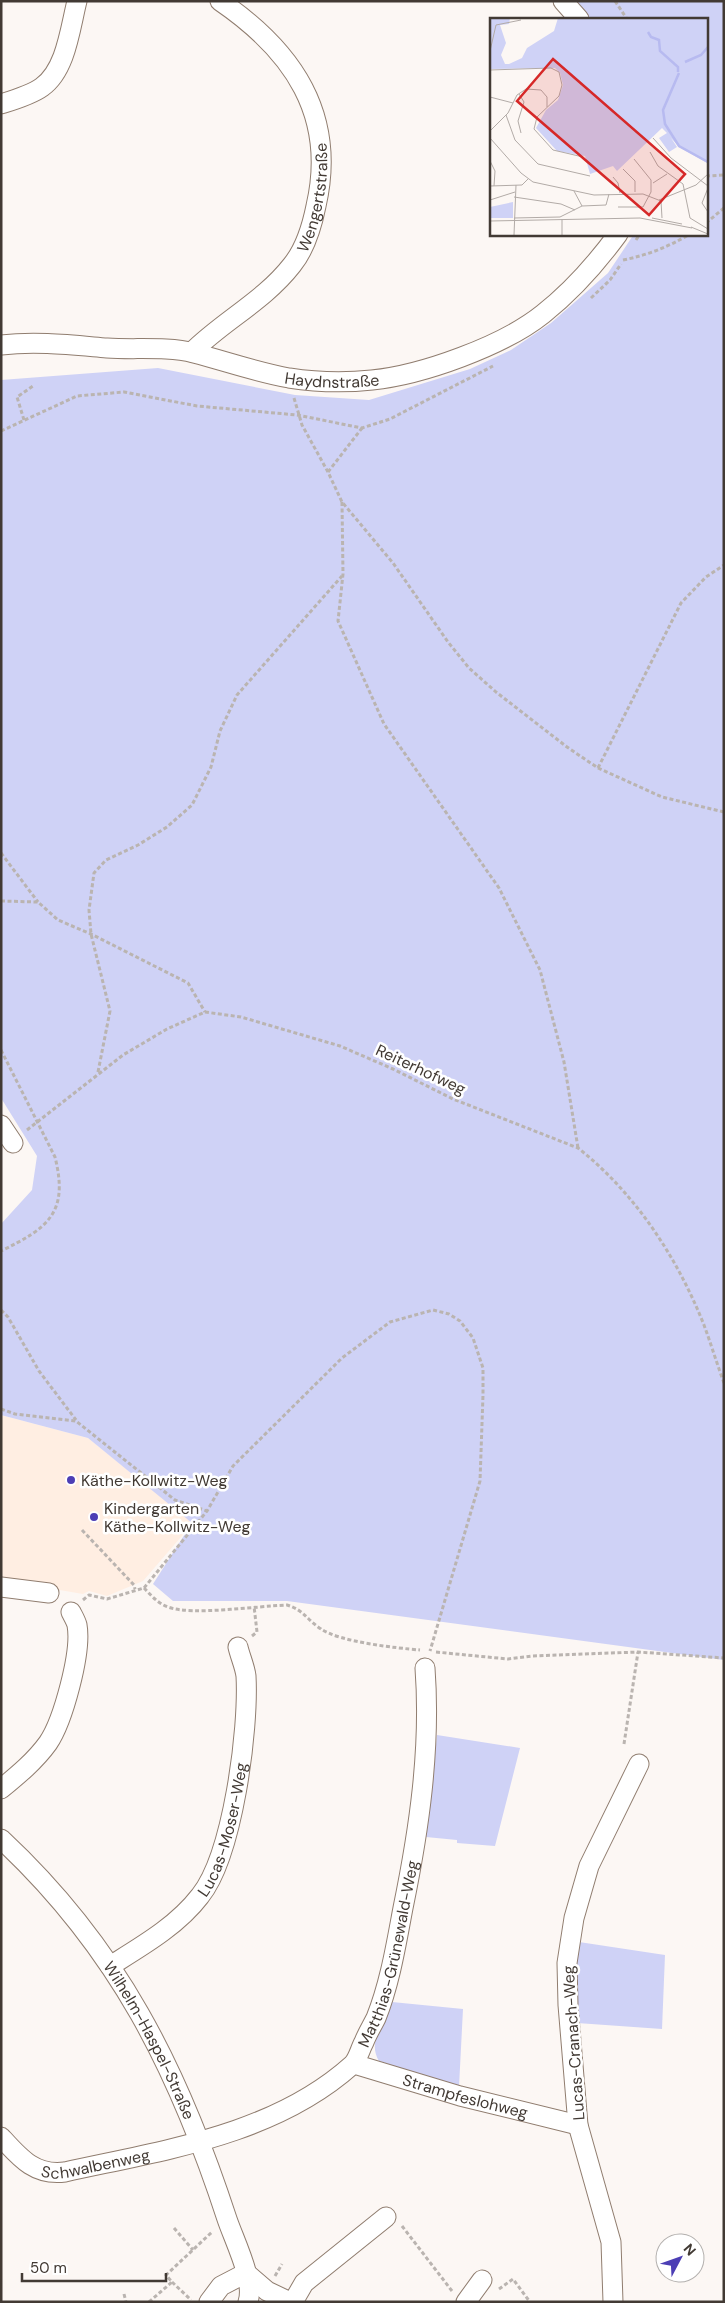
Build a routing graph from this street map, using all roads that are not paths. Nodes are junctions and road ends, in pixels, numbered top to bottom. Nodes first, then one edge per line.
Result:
1 (77, 1) edge
2 (220, 1) edge
3 (563, 1) edge
4 (578, 18) edge
5 (1, 104) edge
6 (617, 235) edge
7 (1, 345) edge
8 (192, 352) junction
9 (1, 1125) edge
10 (13, 1143) road end
11 (1, 1586) edge
12 (49, 1594) dead end
13 (71, 1612) road end
14 (238, 1647) road end
15 (428, 1660) road end
16 (638, 1764) dead end
17 (1, 1789) edge
18 (1, 1839) edge
19 (110, 1966) junction
20 (354, 2064) junction
21 (578, 2125) junction
22 (1, 2137) edge
23 (200, 2140) junction
24 (392, 2219) road end
25 (246, 2273) junction
26 (490, 2285) road end
27 (460, 2298) edge
28 (209, 2302) edge
29 (248, 2302) edge
30 (291, 2302) edge
31 (613, 2302) edge

1 - 5 street
2 - 8 street, Wengertstraße
3 - 4 street
6 - 8 street, Haydnstraße
7 - 8 street, Haydnstraße
9 - 10 street
11 - 12 street
13 - 17 street
14 - 19 street, Lucas-Moser-Weg
15 - 20 street, Matthias-Grünewald-Weg
16 - 21 street, Lucas-Cranach-Weg
18 - 19 street, Wilhelm-Haspel-Straße
19 - 23 street, Wilhelm-Haspel-Straße
20 - 21 street, Strampfeslohweg
20 - 23 street, Matthias-Grünewald-Weg
21 - 31 street, Lucas-Cranach-Weg
22 - 23 street, Schwalbenweg
23 - 25 street, Wilhelm-Haspel-Straße
24 - 30 street
25 - 28 street
25 - 29 street, Wilhelm-Haspel-Straße
25 - 30 street
26 - 27 street

